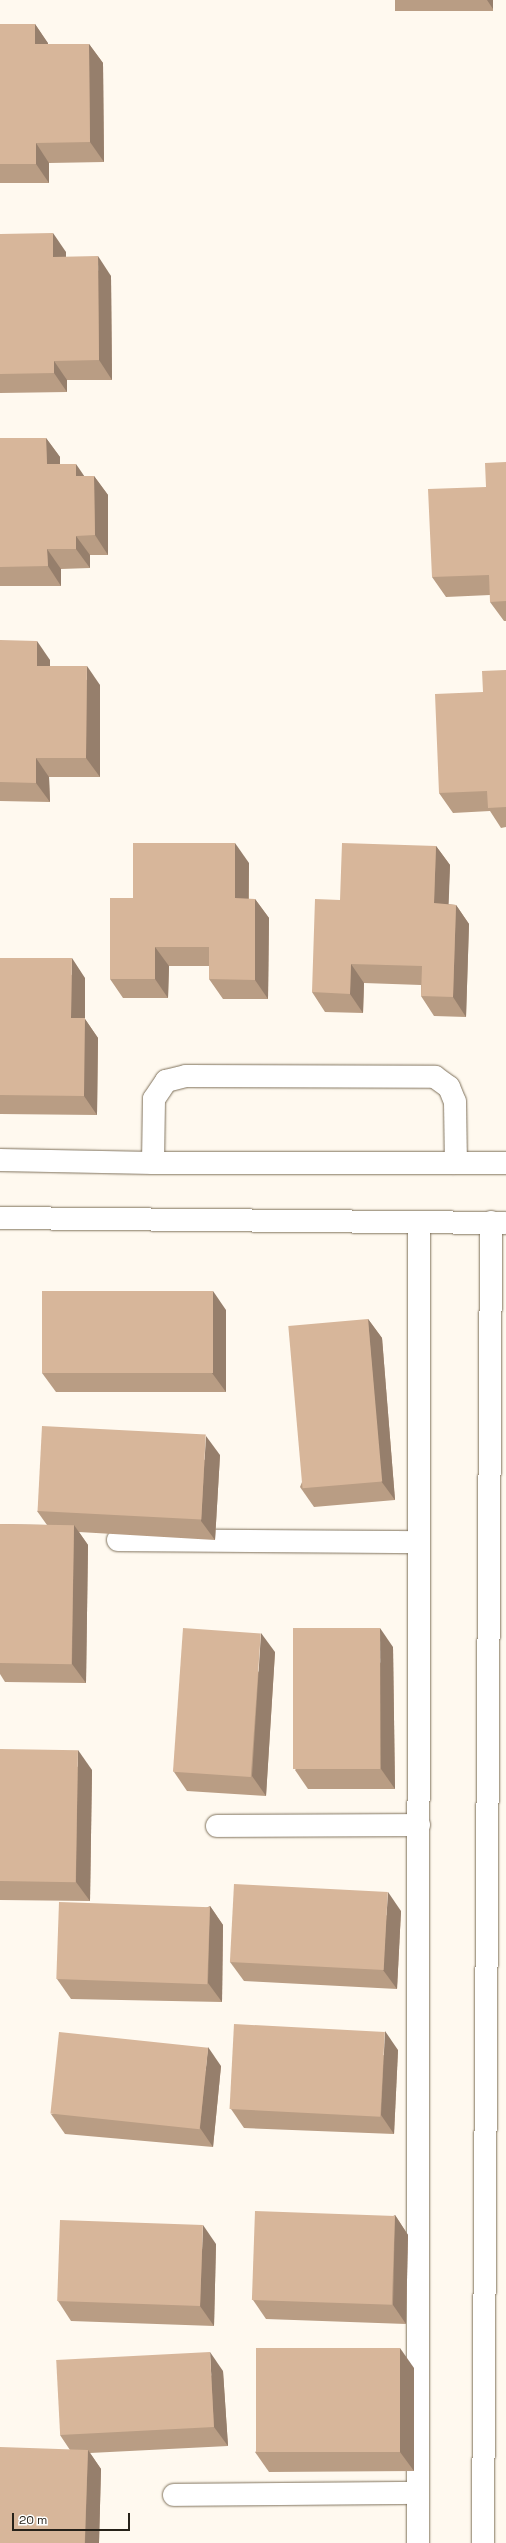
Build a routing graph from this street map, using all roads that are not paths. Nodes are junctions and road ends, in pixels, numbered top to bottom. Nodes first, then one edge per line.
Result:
1 (0, 1160) edge
2 (153, 1163) junction
3 (456, 1163) junction
4 (506, 1163) edge
5 (0, 1218) edge
6 (419, 1222) junction
7 (498, 1223) edge
8 (118, 1540) dead end
9 (419, 1542) junction
10 (419, 1825) junction
11 (217, 1826) dead end
12 (418, 2493) junction
13 (174, 2495) dead end
14 (418, 2543) edge
15 (483, 2543) edge

1 - 2 street
2 - 3 street
2 - 3 street
3 - 4 street
5 - 6 street
6 - 7 street
6 - 9 street
7 - 15 street
8 - 9 street
9 - 10 street
10 - 11 street
10 - 12 street
12 - 13 street
12 - 14 street

